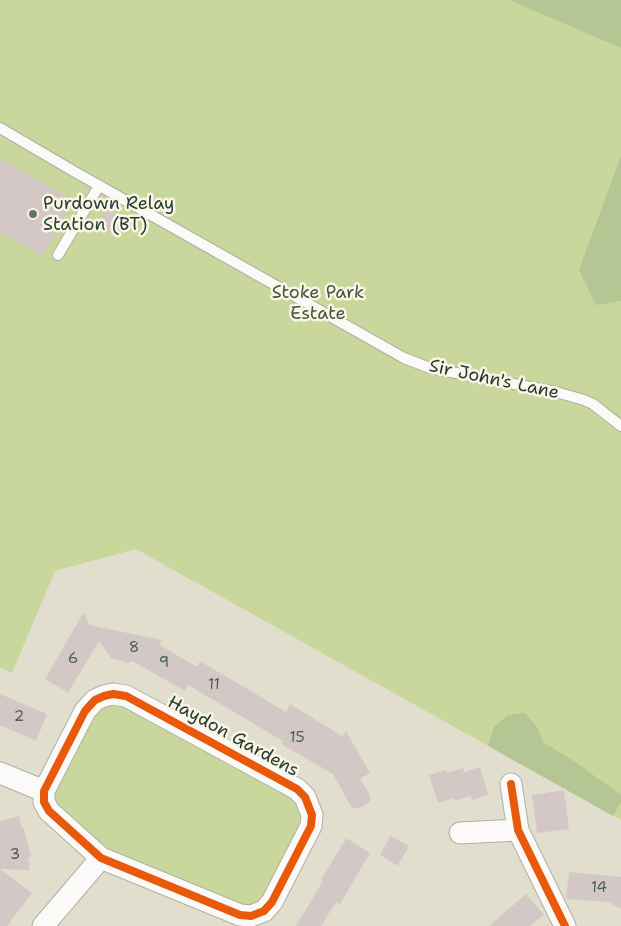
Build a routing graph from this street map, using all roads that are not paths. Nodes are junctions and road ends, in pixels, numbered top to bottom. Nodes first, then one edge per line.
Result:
1 (0, 128) edge
2 (99, 186) junction
3 (58, 255) dead end
4 (621, 426) edge
5 (0, 773) edge
6 (511, 784) dead end
7 (44, 791) junction
8 (518, 830) junction
9 (460, 833) dead end
10 (101, 858) junction
11 (44, 926) edge
12 (565, 926) edge

1 - 2 lane, Sir John's Lane
2 - 3 lane
2 - 4 lane, Sir John's Lane
5 - 7 street
6 - 8 street
7 - 10 street, Haydon Gardens
7 - 10 street, Haydon Gardens
8 - 9 street
8 - 12 street
10 - 11 street

